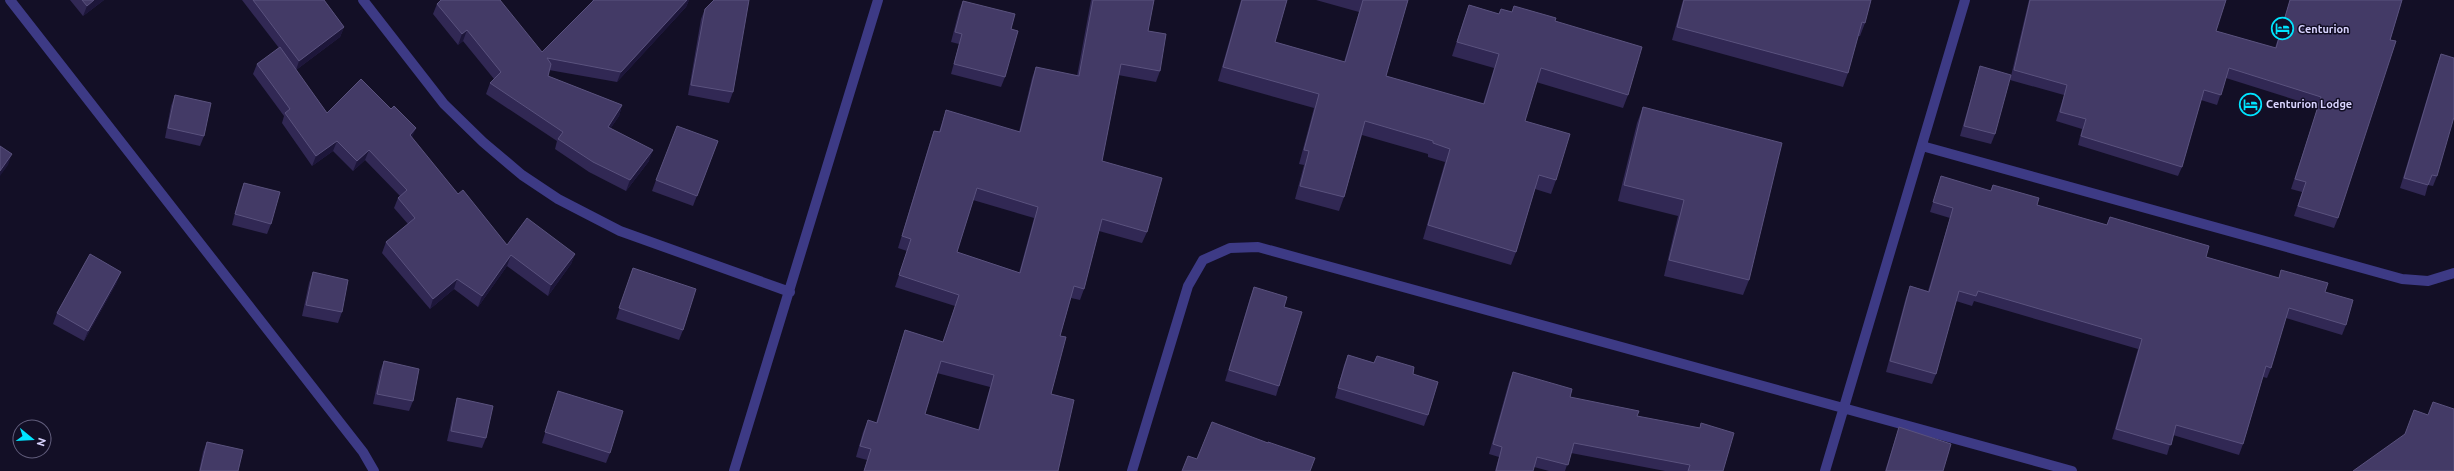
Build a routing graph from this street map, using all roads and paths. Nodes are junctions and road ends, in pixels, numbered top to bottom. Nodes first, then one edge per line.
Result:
1 (10, 0) edge
2 (363, 0) edge
3 (878, 0) edge
4 (1965, 0) edge
5 (1922, 146) junction
6 (2454, 272) edge
7 (790, 292) junction
8 (1842, 409) junction
9 (374, 471) edge
10 (734, 471) edge
11 (1132, 471) edge
12 (1825, 471) edge
13 (2072, 471) edge

1 - 9 street
2 - 7 street
3 - 7 street
4 - 5 street
5 - 6 street
5 - 8 street
7 - 10 street
8 - 11 street
8 - 12 street
8 - 13 street

